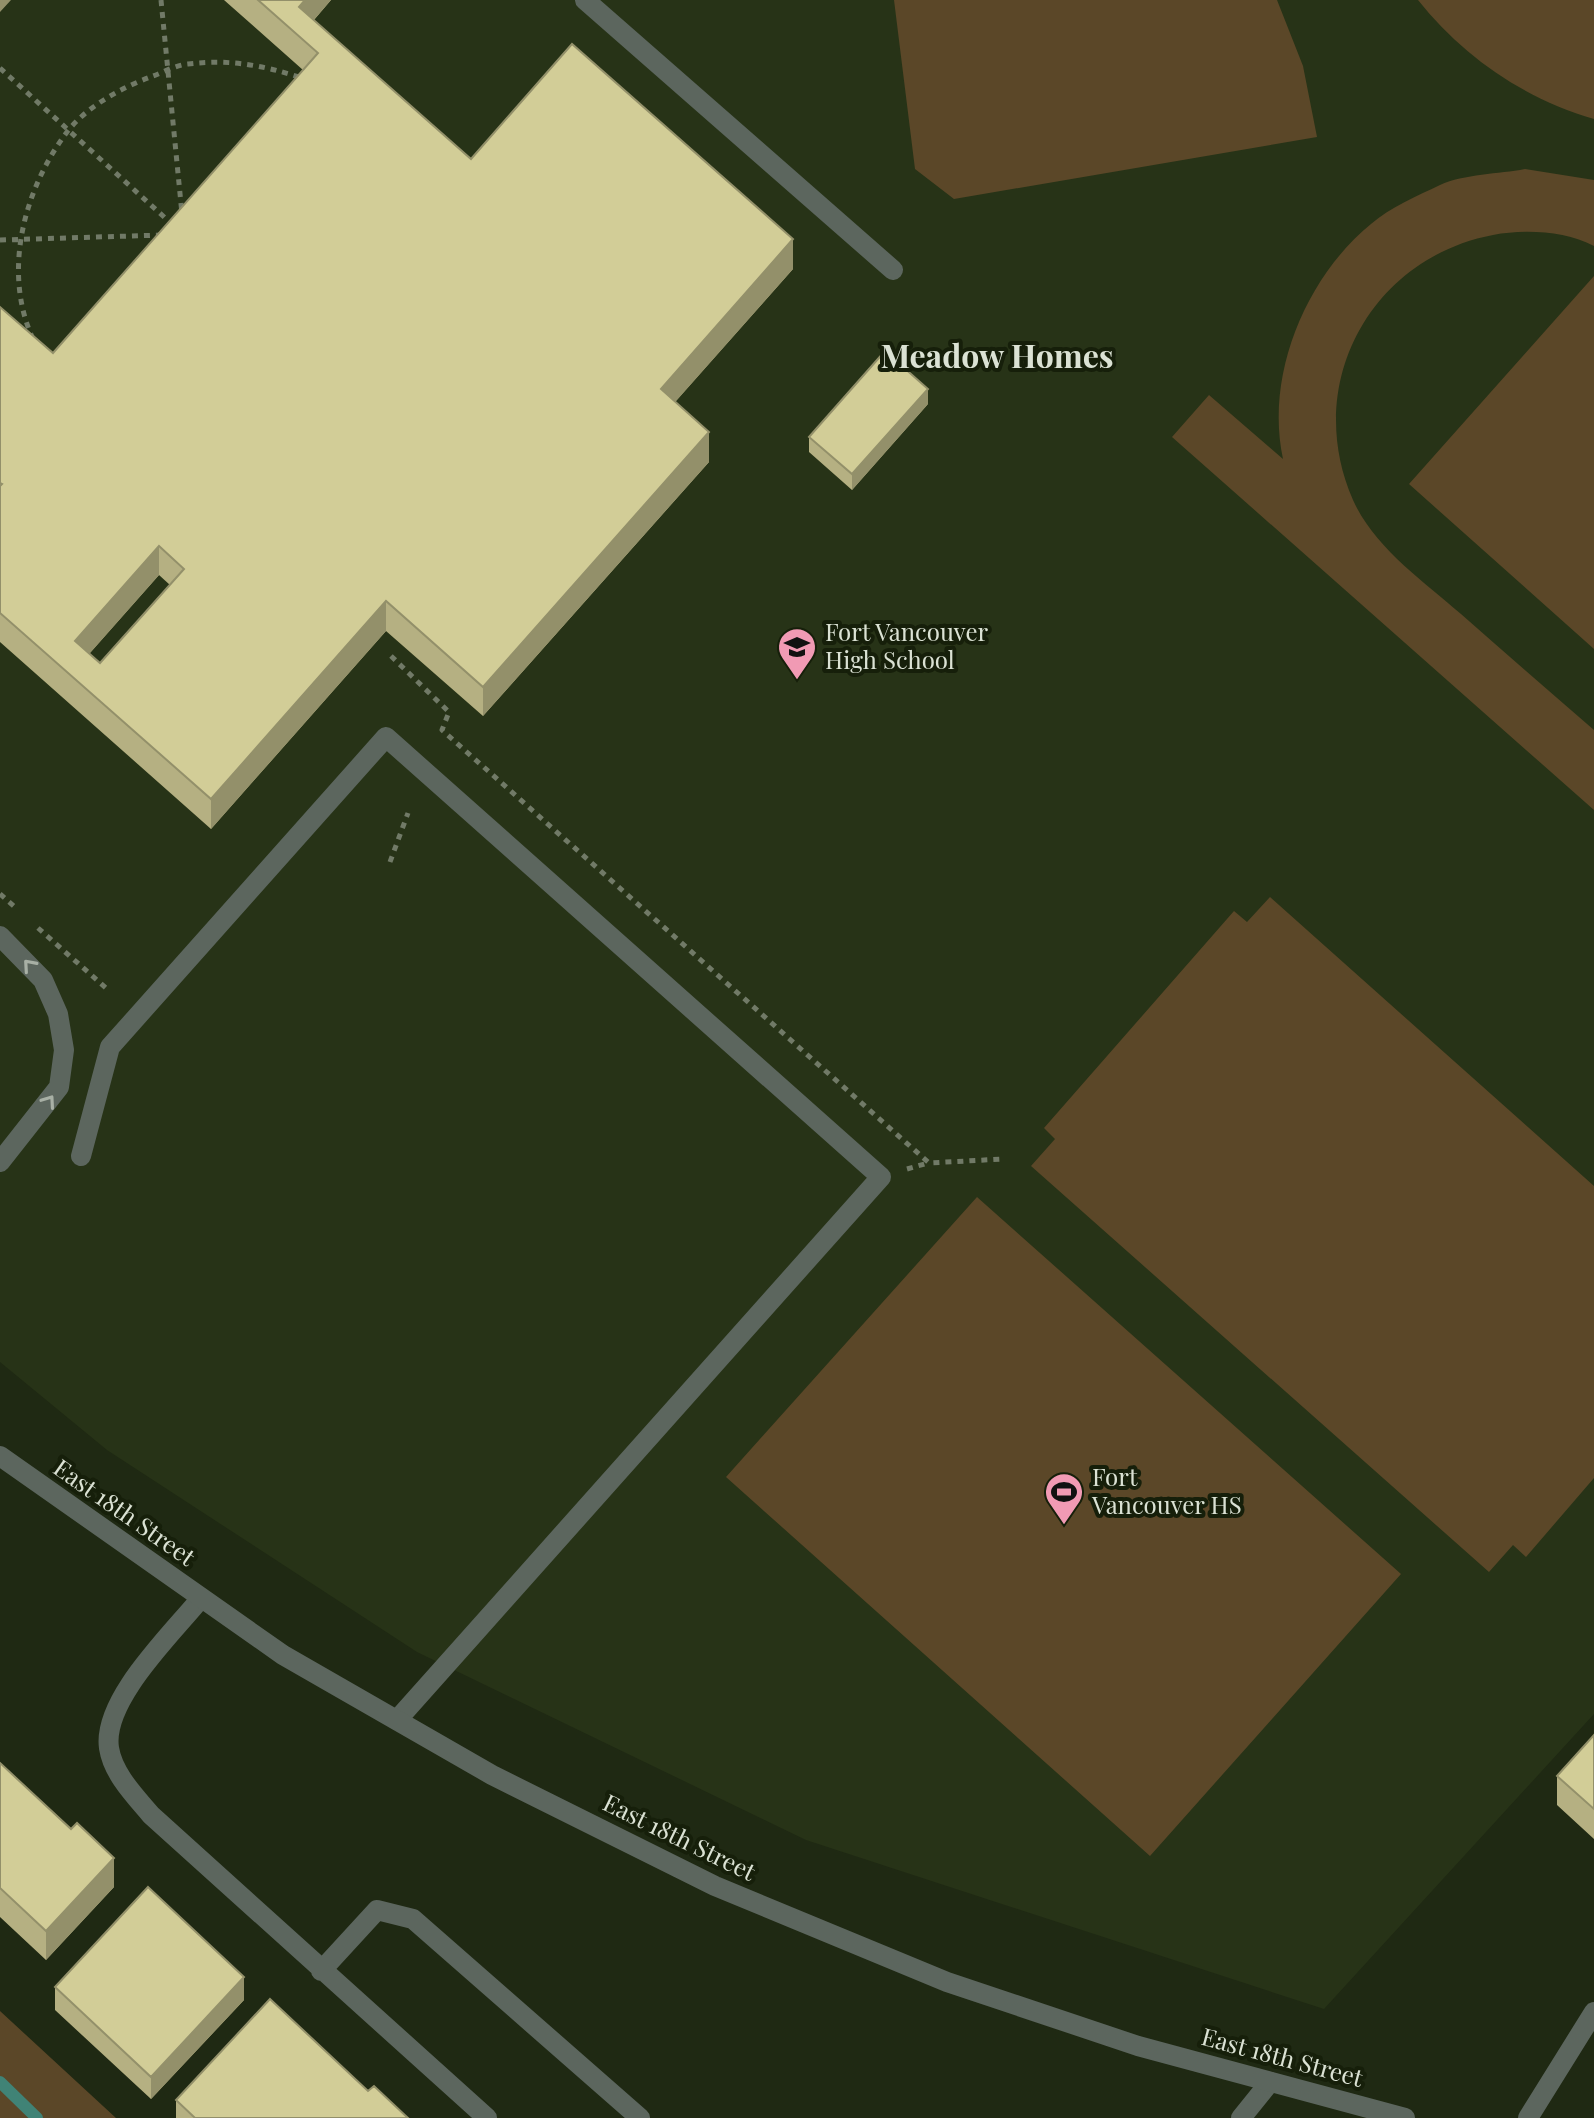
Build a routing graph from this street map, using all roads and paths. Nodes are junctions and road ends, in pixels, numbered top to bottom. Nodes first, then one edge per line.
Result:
1 (161, 0) edge
2 (585, 0) edge
3 (0, 68) edge
4 (168, 70) junction
5 (305, 79) edge
6 (69, 130) junction
7 (182, 220) edge
8 (169, 235) edge
9 (184, 235) edge
10 (21, 239) junction
11 (0, 240) edge
12 (893, 270) dead end
13 (36, 346) edge
14 (391, 656) dead end
15 (442, 730) junction
16 (432, 734) dead end
17 (408, 813) dead end
18 (390, 862) dead end
19 (0, 894) edge
20 (24, 915) dead end
21 (35, 925) dead end
22 (0, 936) edge
23 (106, 988) dead end
24 (81, 1156) dead end
25 (1003, 1159) dead end
26 (0, 1162) edge
27 (0, 1456) edge
28 (201, 1598) junction
29 (397, 1720) junction
30 (321, 1971) junction
31 (1594, 2012) edge
32 (1270, 2082) junction
33 (487, 2118) edge
34 (640, 2118) edge
35 (1241, 2118) edge
36 (1405, 2118) edge
37 (1528, 2118) edge

1 - 4 path
2 - 12 street
3 - 6 path
4 - 5 path
4 - 6 path
4 - 7 path
6 - 9 path
6 - 10 path
8 - 10 path
10 - 11 path
10 - 13 path
14 - 15 path
15 - 16 path
15 - 25 path
17 - 18 path
19 - 20 path
21 - 23 path
26 -> 22 street
24 - 29 street
27 - 28 street, East 18th Street
28 - 29 street, East 18th Street
28 - 30 street
29 - 32 street, East 18th Street
30 - 33 street
30 - 34 street
31 - 37 street
32 - 35 street
32 - 36 street, East 18th Street

